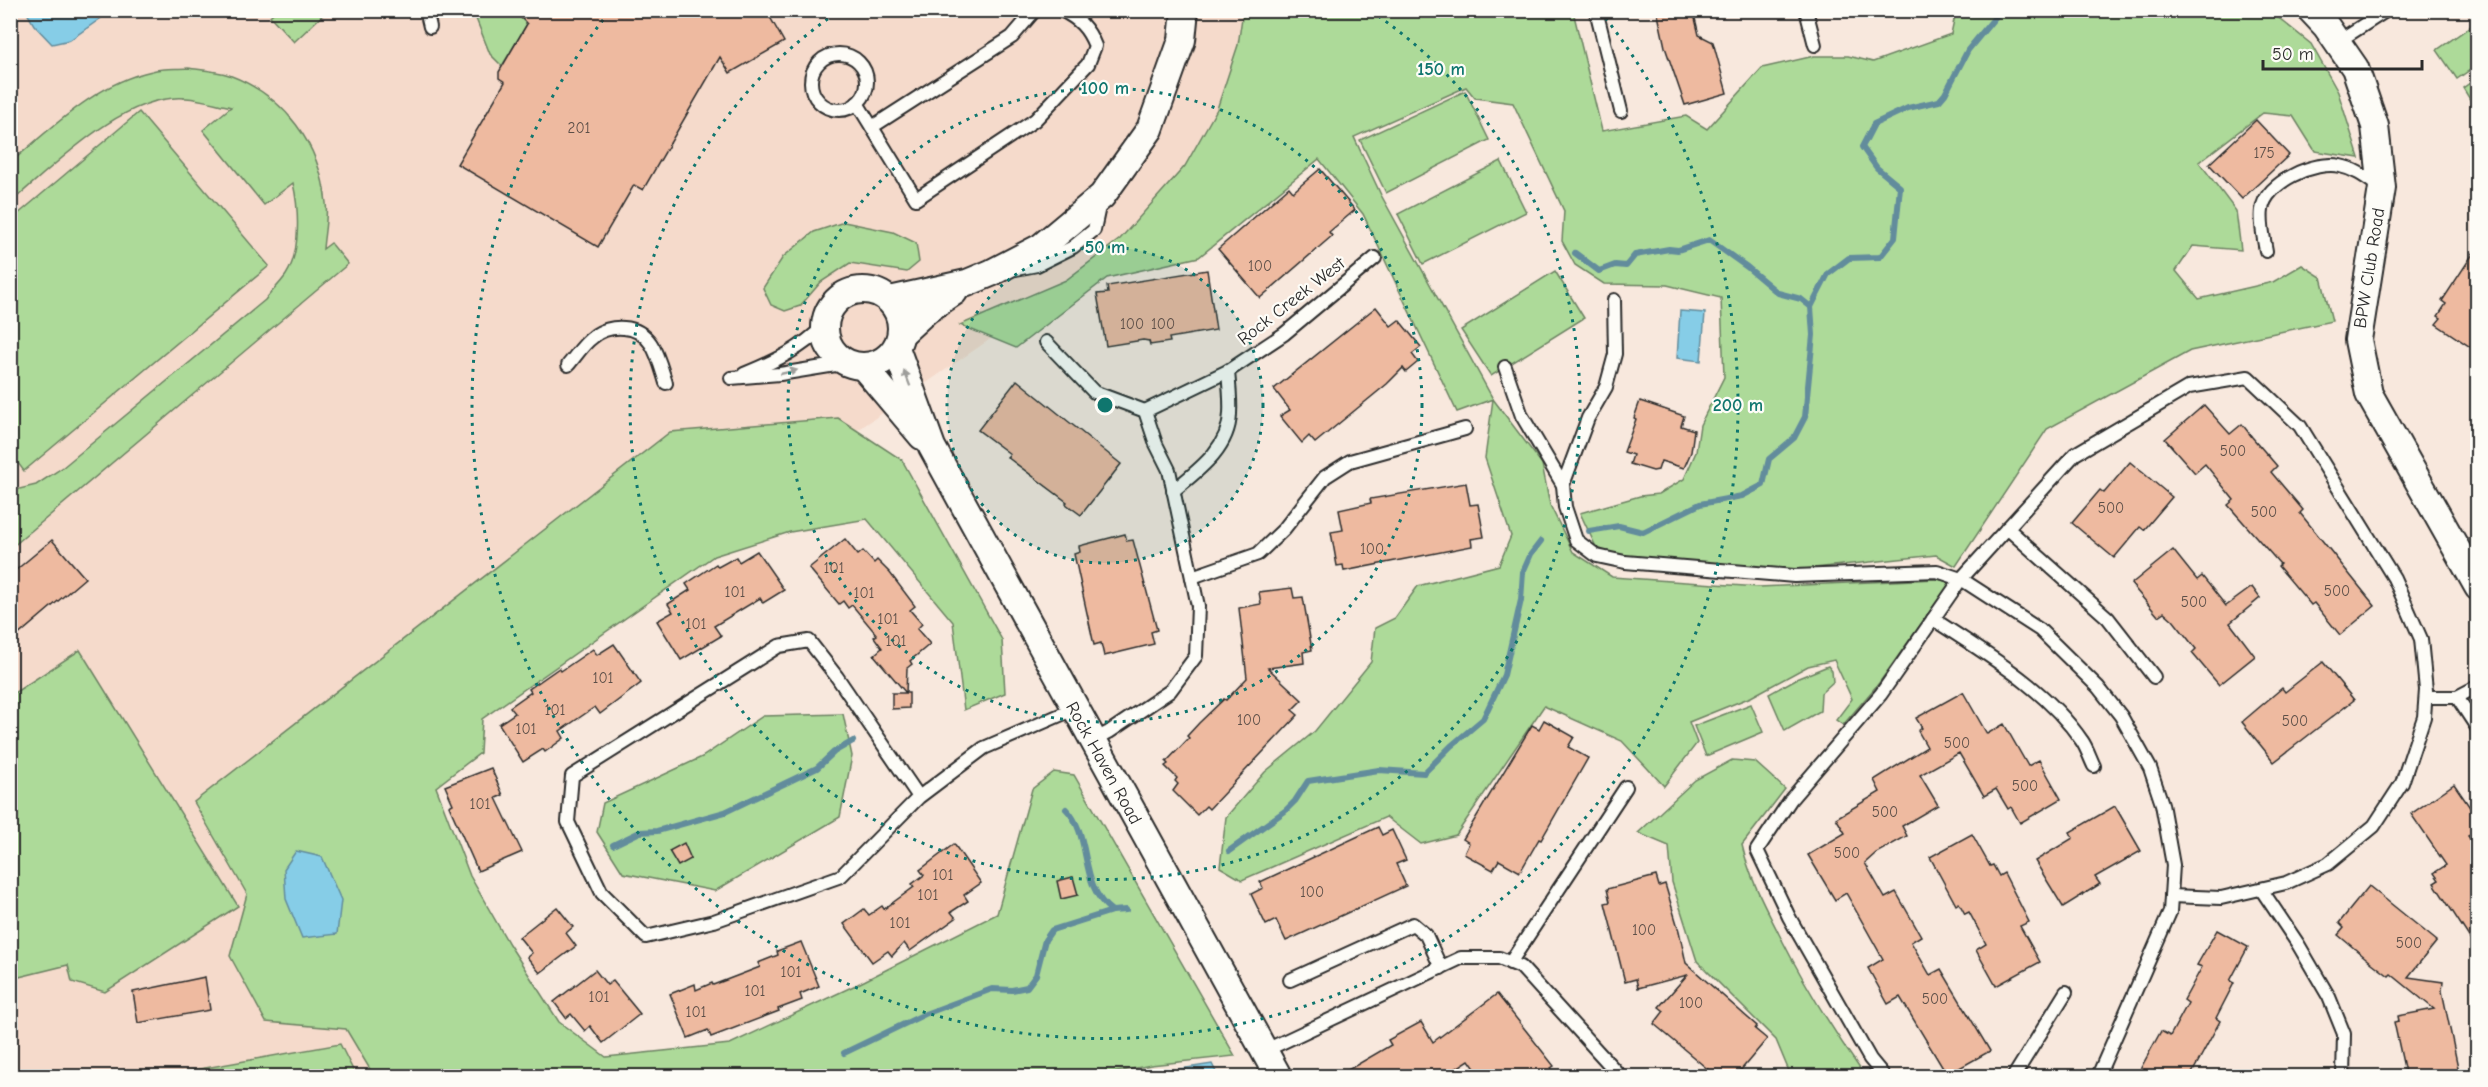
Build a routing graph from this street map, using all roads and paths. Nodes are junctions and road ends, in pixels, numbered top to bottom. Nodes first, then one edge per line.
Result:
1 (426, 10) edge
2 (1035, 10) edge
3 (1061, 10) edge
4 (1185, 10) edge
5 (1596, 10) edge
6 (1806, 10) edge
7 (2311, 10) edge
8 (2387, 10) edge
9 (430, 27) dead end
10 (2337, 42) junction
11 (1815, 45) dead end
12 (857, 103) junction
13 (1621, 111) dead end
14 (872, 128) junction
15 (2382, 188) junction
16 (2266, 251) dead end
17 (1375, 258) dead end
18 (967, 284) junction
19 (890, 300) junction
20 (1614, 300) dead end
21 (825, 325) junction
22 (899, 340) junction
23 (1046, 342) dead end
24 (568, 365) dead end
25 (855, 365) junction
26 (1505, 367) dead end
27 (1228, 371) junction
28 (666, 382) dead end
29 (1144, 411) junction
30 (1465, 429) dead end
31 (932, 447) junction
32 (1563, 485) junction
33 (1173, 491) junction
34 (2007, 528) junction
35 (1192, 577) junction
36 (1961, 579) junction
37 (2478, 587) edge
38 (1933, 619) junction
39 (2154, 677) dead end
40 (2478, 687) edge
41 (2426, 697) junction
42 (2457, 697) junction
43 (1074, 709) junction
44 (2478, 729) edge
45 (1092, 741) junction
46 (2094, 766) dead end
47 (1626, 787) dead end
48 (919, 797) junction
49 (2261, 889) junction
50 (2171, 896) junction
51 (1510, 963) junction
52 (1441, 968) junction
53 (1290, 980) dead end
54 (2066, 992) dead end
55 (1264, 1052) junction
56 (1278, 1077) edge
57 (1620, 1077) edge
58 (1884, 1077) edge
59 (2014, 1077) edge
60 (2098, 1077) edge
61 (2343, 1077) edge

1 - 9 lane
2 - 14 lane
3 - 14 lane
4 - 18 street
5 - 13 lane
6 - 11 lane
7 - 10 street, BPW Club Road
8 - 10 lane
10 - 15 street, BPW Club Road
12 - 12 lane
12 - 14 lane
15 - 16 lane
15 - 37 street, BPW Club Road
17 - 27 lane, Rock Creek West
18 - 19 street
18 - 22 street
19 - 21 street
19 - 22 street, Rock Haven Road
20 - 32 lane
21 - 25 street, Rock Haven Road
21 -> 25 lane
22 - 25 street
31 -> 22 street, Rock Haven Road
23 - 29 lane
24 - 28 lane
25 - 31 street, Rock Haven Road
26 - 32 lane
27 - 29 lane, Rock Creek West
27 - 33 lane
29 - 33 lane
30 - 35 lane
31 - 43 street, Rock Haven Road
32 - 36 lane
33 - 35 lane
34 - 36 lane
34 - 39 lane
34 - 41 lane
35 - 45 lane
36 - 38 lane
36 - 50 lane
38 - 46 lane
38 - 58 lane
40 - 42 lane
41 - 42 lane
41 - 49 lane
42 - 44 lane
43 - 45 street, Rock Haven Road
43 - 48 lane
45 - 55 street, Rock Haven Road
47 - 51 lane
48 - 48 lane
49 - 50 lane
49 - 61 lane
50 - 60 lane
51 - 52 lane
51 - 57 lane
52 - 53 lane
52 - 55 lane
54 - 59 lane
55 - 56 street, Rock Haven Road

